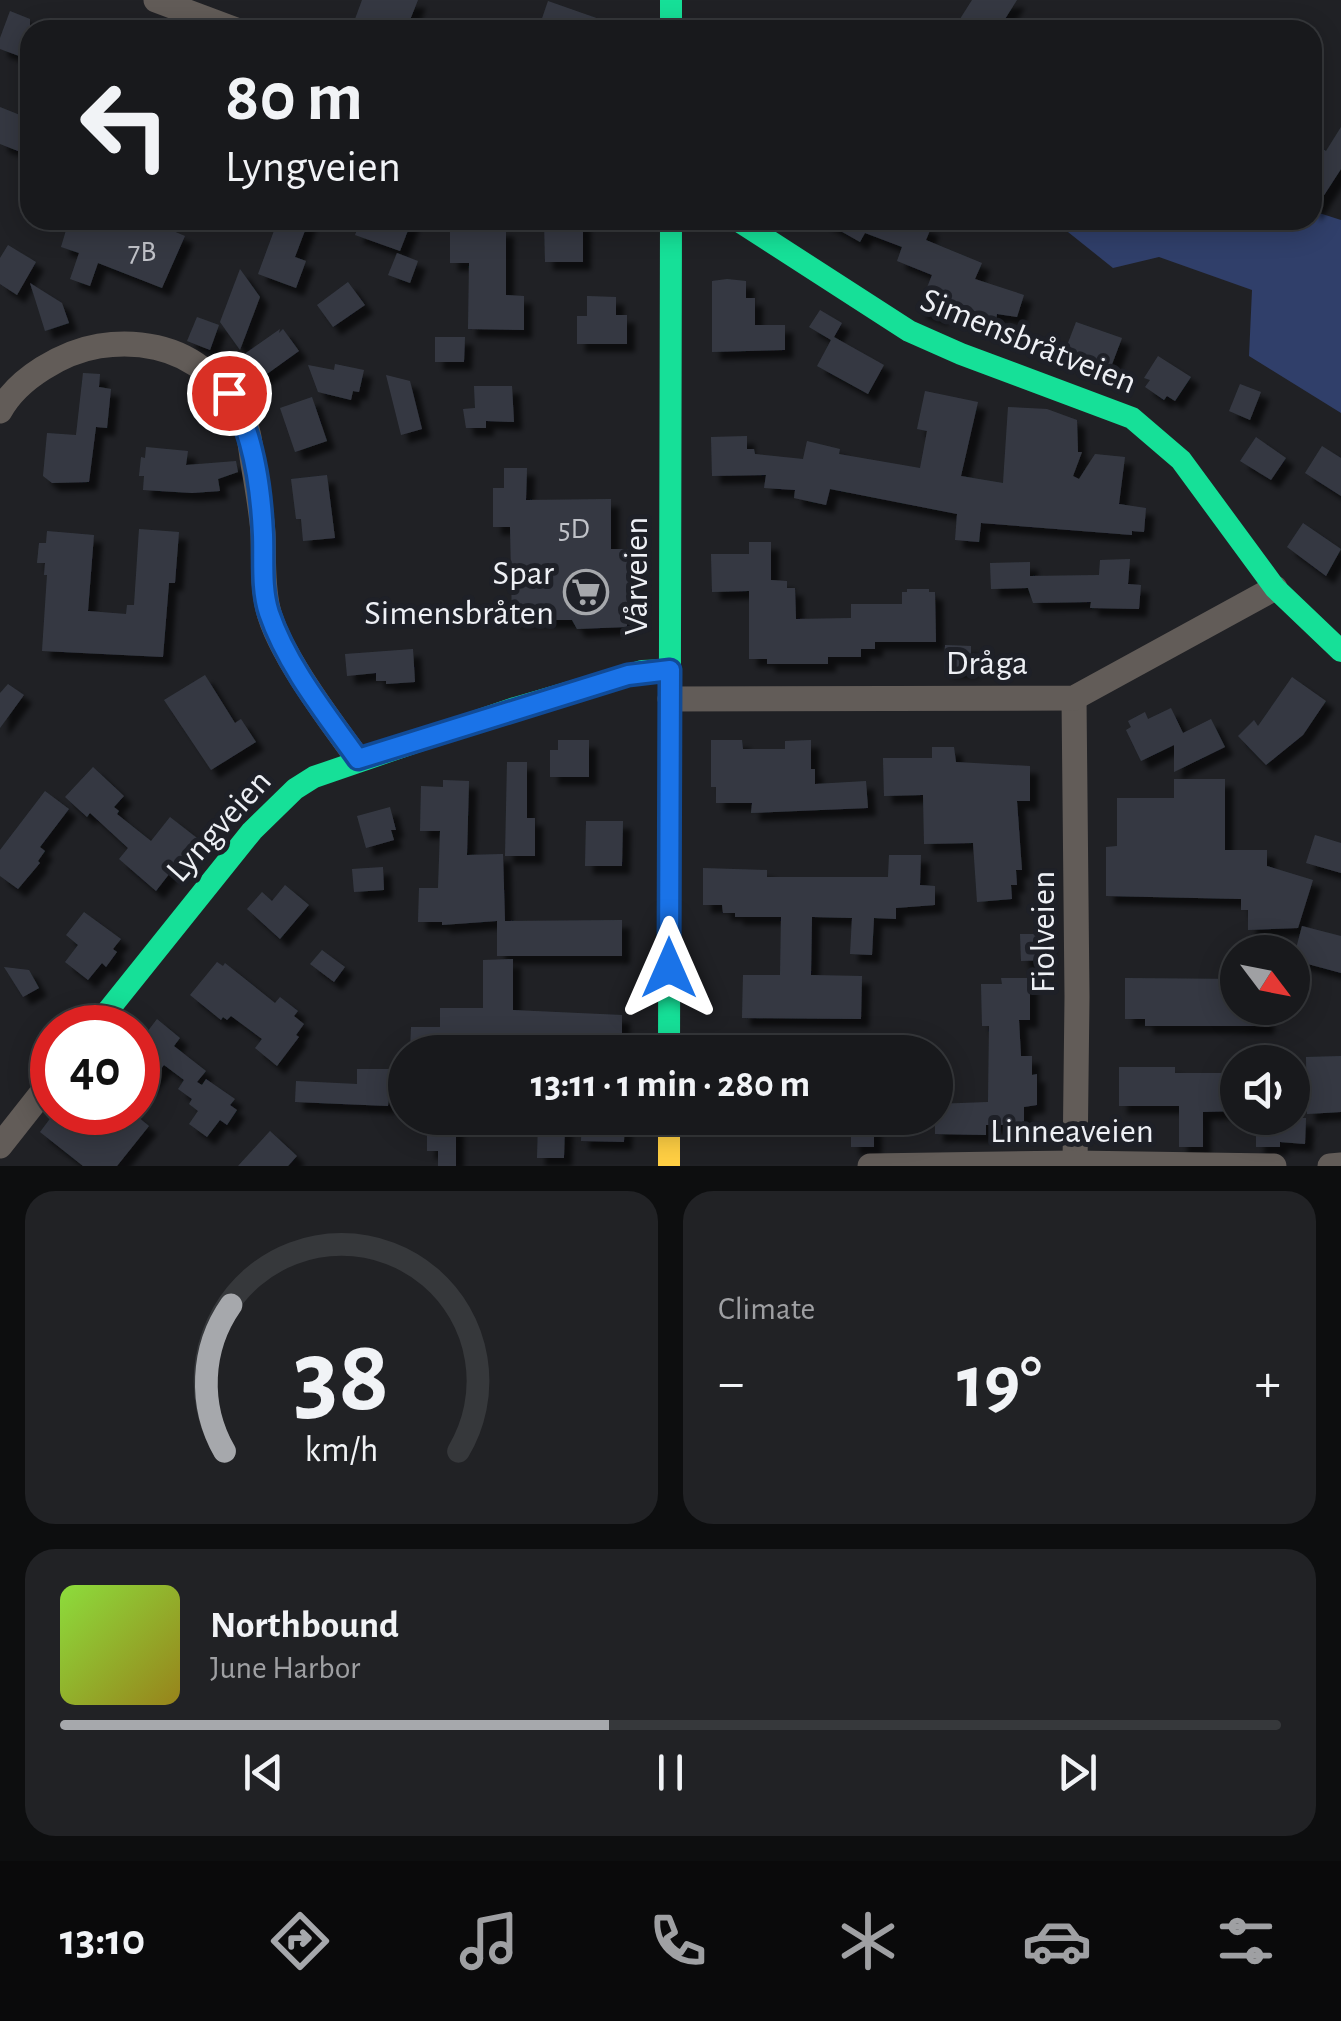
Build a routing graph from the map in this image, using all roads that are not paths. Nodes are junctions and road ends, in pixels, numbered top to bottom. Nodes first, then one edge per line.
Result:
1 (156, 0) edge
2 (209, 20) edge
3 (671, 230) edge
4 (753, 230) edge
5 (1, 407) edge
6 (1275, 588) junction
7 (1341, 651) edge
8 (670, 670) junction
9 (1074, 698) junction
10 (670, 699) junction
11 (358, 759) junction
12 (113, 1005) edge
13 (670, 1035) edge
14 (30, 1108) edge
15 (670, 1135) edge
16 (0, 1146) edge
17 (1075, 1165) edge
18 (1341, 1165) edge
19 (670, 1166) edge
20 (870, 1166) edge
21 (1274, 1166) edge
22 (1330, 1166) edge

1 - 2 street
3 - 8 street, Vårveien
4 - 6 street, Simensbråtveien
5 - 11 street
6 - 7 street, Simensbråtveien
6 - 9 street, Dråga
8 - 10 street, Vårveien
8 - 11 street, Lyngveien
9 - 10 street, Dråga
9 - 17 street, Fiolveien
10 - 13 street, Vårveien
11 - 12 street, Lyngveien
14 - 16 street
15 - 19 street
17 - 20 street, Linneaveien
17 - 21 street, Linneaveien
18 - 22 street

